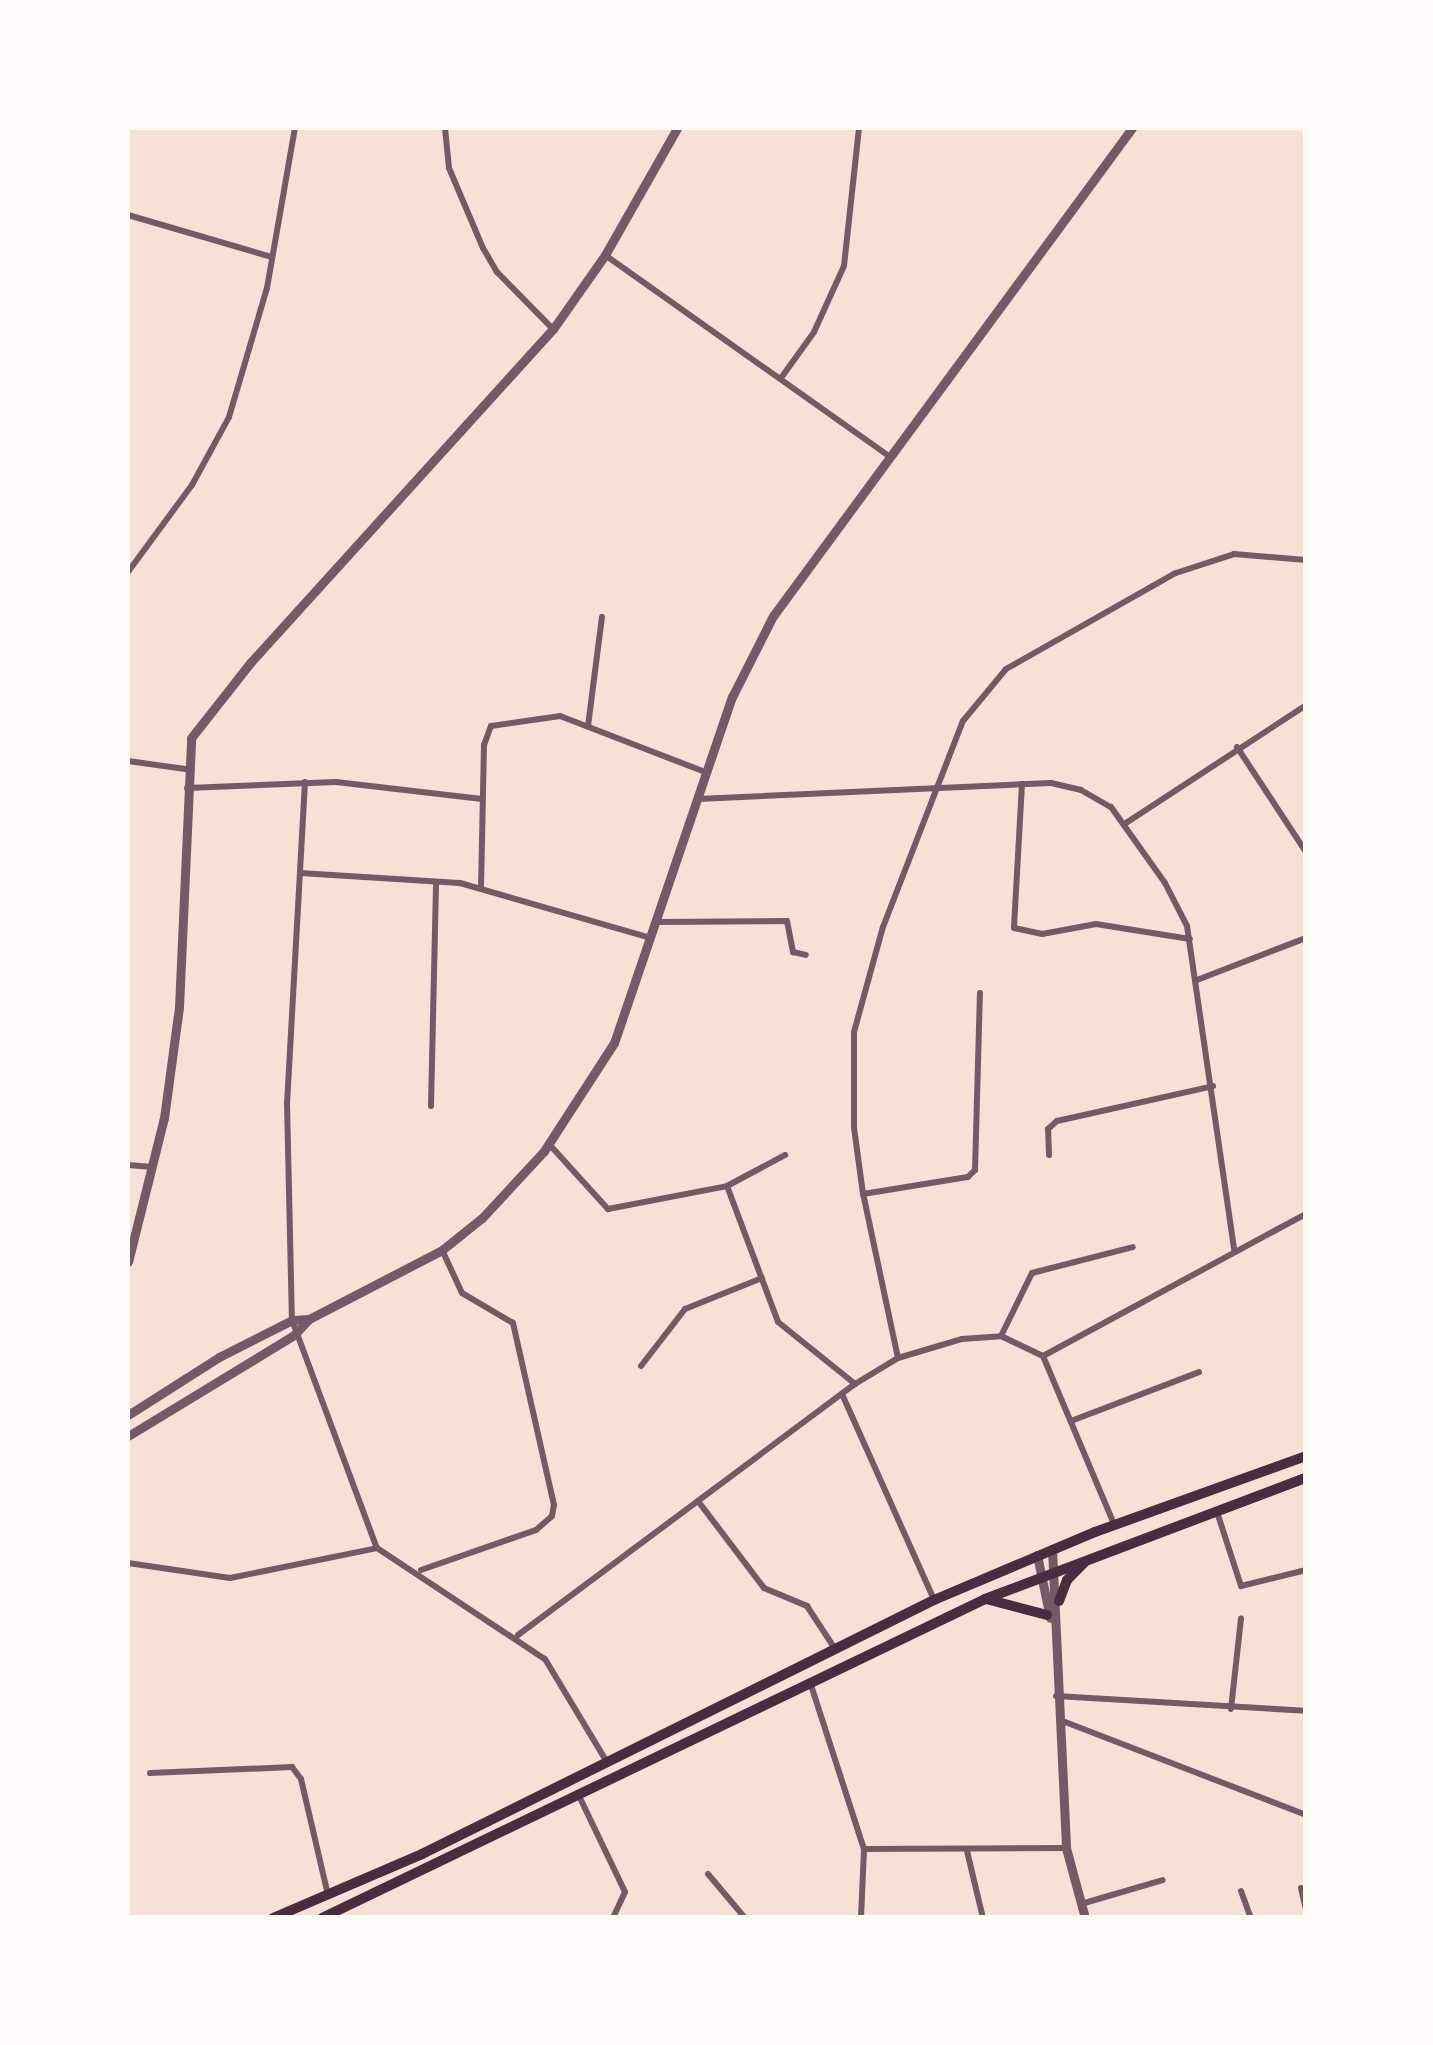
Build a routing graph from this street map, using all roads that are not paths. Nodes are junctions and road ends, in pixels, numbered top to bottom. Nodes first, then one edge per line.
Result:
1 (295, 128) edge
2 (446, 128) edge
3 (678, 128) edge
4 (859, 128) edge
5 (1132, 128) edge
6 (128, 215) edge
7 (605, 255) junction
8 (272, 256) junction
9 (553, 328) junction
10 (781, 378) junction
11 (889, 456) junction
12 (1306, 560) edge
13 (128, 572) edge
14 (602, 617) dead end
15 (1306, 705) edge
16 (588, 726) junction
17 (1238, 748) junction
18 (128, 761) edge
19 (185, 769) junction
20 (706, 772) junction
21 (305, 782) junction
22 (1022, 784) junction
23 (934, 785) junction
24 (187, 788) junction
25 (482, 799) junction
26 (698, 799) junction
27 (1126, 822) junction
28 (1306, 852) edge
29 (300, 872) junction
30 (436, 882) junction
31 (482, 888) junction
32 (657, 922) junction
33 (1306, 938) edge
34 (653, 939) junction
35 (1190, 939) junction
36 (806, 954) dead end
37 (1197, 980) junction
38 (980, 994) dead end
39 (1213, 1086) junction
40 (431, 1106) dead end
41 (549, 1144) junction
42 (785, 1155) dead end
43 (1049, 1155) dead end
44 (128, 1165) edge
45 (153, 1167) junction
46 (727, 1186) junction
47 (863, 1194) junction
48 (1306, 1214) edge
49 (1132, 1246) dead end
50 (442, 1250) junction
51 (1234, 1250) junction
52 (128, 1262) edge
53 (762, 1278) junction
54 (309, 1319) junction
55 (292, 1320) junction
56 (294, 1335) junction
57 (1001, 1336) junction
58 (1043, 1356) junction
59 (898, 1358) junction
60 (641, 1366) dead end
61 (1199, 1372) dead end
62 (856, 1384) junction
63 (842, 1394) junction
64 (128, 1415) edge
65 (1071, 1420) junction
66 (128, 1436) edge
67 (1306, 1456) edge
68 (1306, 1478) edge
69 (698, 1501) junction
70 (1216, 1511) junction
71 (1114, 1526) junction
72 (377, 1548) junction
73 (1052, 1550) junction
74 (1036, 1554) junction
75 (1090, 1558) junction
76 (128, 1562) edge
77 (1055, 1570) junction
78 (1306, 1570) edge
79 (419, 1571) junction
80 (1041, 1575) junction
81 (984, 1599) junction
82 (934, 1600) junction
83 (1058, 1601) junction
84 (1241, 1619) dead end
85 (1051, 1620) junction
86 (518, 1635) junction
87 (835, 1649) junction
88 (810, 1682) junction
89 (1055, 1696) junction
90 (1231, 1709) junction
91 (1306, 1711) edge
92 (1056, 1718) junction
93 (608, 1763) junction
94 (150, 1773) dead end
95 (580, 1798) junction
96 (1306, 1815) edge
97 (1066, 1848) junction
98 (864, 1849) junction
99 (967, 1851) junction
100 (708, 1874) dead end
101 (1163, 1880) dead end
102 (1301, 1888) dead end
103 (1241, 1891) dead end
104 (328, 1896) junction
105 (1081, 1904) junction
106 (1306, 1910) edge
107 (273, 1918) edge
108 (322, 1918) edge
109 (613, 1918) edge
110 (745, 1918) edge
111 (861, 1918) edge
112 (983, 1918) edge
113 (1085, 1918) edge
114 (1251, 1918) edge

1 - 8 street
2 - 9 street
3 - 7 street
4 - 10 street
5 - 11 street
6 - 8 street
7 - 9 street
7 - 10 street
8 - 13 street
9 - 19 street
10 - 11 street
11 - 20 street
12 - 23 street
14 - 16 street
15 - 17 street
16 - 20 street
16 - 25 street
17 - 27 street
17 - 28 street
18 - 19 street
19 - 24 street
20 - 26 street
21 - 24 street
21 - 25 street
21 - 29 street
22 - 23 street
22 - 27 street
22 - 35 street
23 - 26 street
23 - 47 street
24 - 45 street
25 - 31 street
26 - 32 street
27 - 35 street
29 - 30 street
29 - 55 street
30 - 31 street
30 - 40 street
31 - 34 street
32 - 34 street
32 - 36 street
33 - 37 street
34 - 41 street
35 - 37 street
37 - 39 street
38 - 47 street
39 - 43 street
39 - 51 street
41 - 46 street
41 - 50 street
42 - 46 street
44 - 45 street
45 - 52 street
46 - 53 street
47 - 59 street
48 - 51 street
49 - 57 street
50 - 54 street
50 - 79 street
51 - 58 street
53 - 60 street
53 - 62 street
54 - 55 street
54 - 56 street
55 - 56 street
55 - 64 street
56 - 66 street
56 - 72 street
57 - 58 street
57 - 59 street
58 - 65 street
59 - 62 street
61 - 65 street
62 - 63 street
63 - 69 street
63 - 82 street
65 - 71 street
67 - 71 main road
68 - 70 main road
69 - 86 street
69 - 87 street
70 - 75 main road
70 - 78 street
71 - 73 main road
72 - 76 street
72 - 79 street
73 - 74 main road
73 - 77 street
74 - 80 street
74 - 82 main road
75 - 77 main road
75 - 83 main road
77 - 80 main road
77 - 83 street
79 - 86 street
80 - 81 main road
80 - 85 street
81 - 85 main road
81 - 88 main road
82 - 87 main road
83 - 85 street
84 - 90 street
85 - 89 street
86 - 93 street
87 - 93 main road
88 - 95 main road
88 - 98 street
89 - 90 street
89 - 92 street
90 - 91 street
92 - 96 street
92 - 97 street
93 - 104 main road
94 - 104 street
95 - 108 main road
95 - 109 street
97 - 99 street
97 - 105 street
98 - 99 street
98 - 111 street
99 - 112 street
100 - 110 street
101 - 105 street
102 - 106 street
103 - 114 street
104 - 107 main road
105 - 113 street

